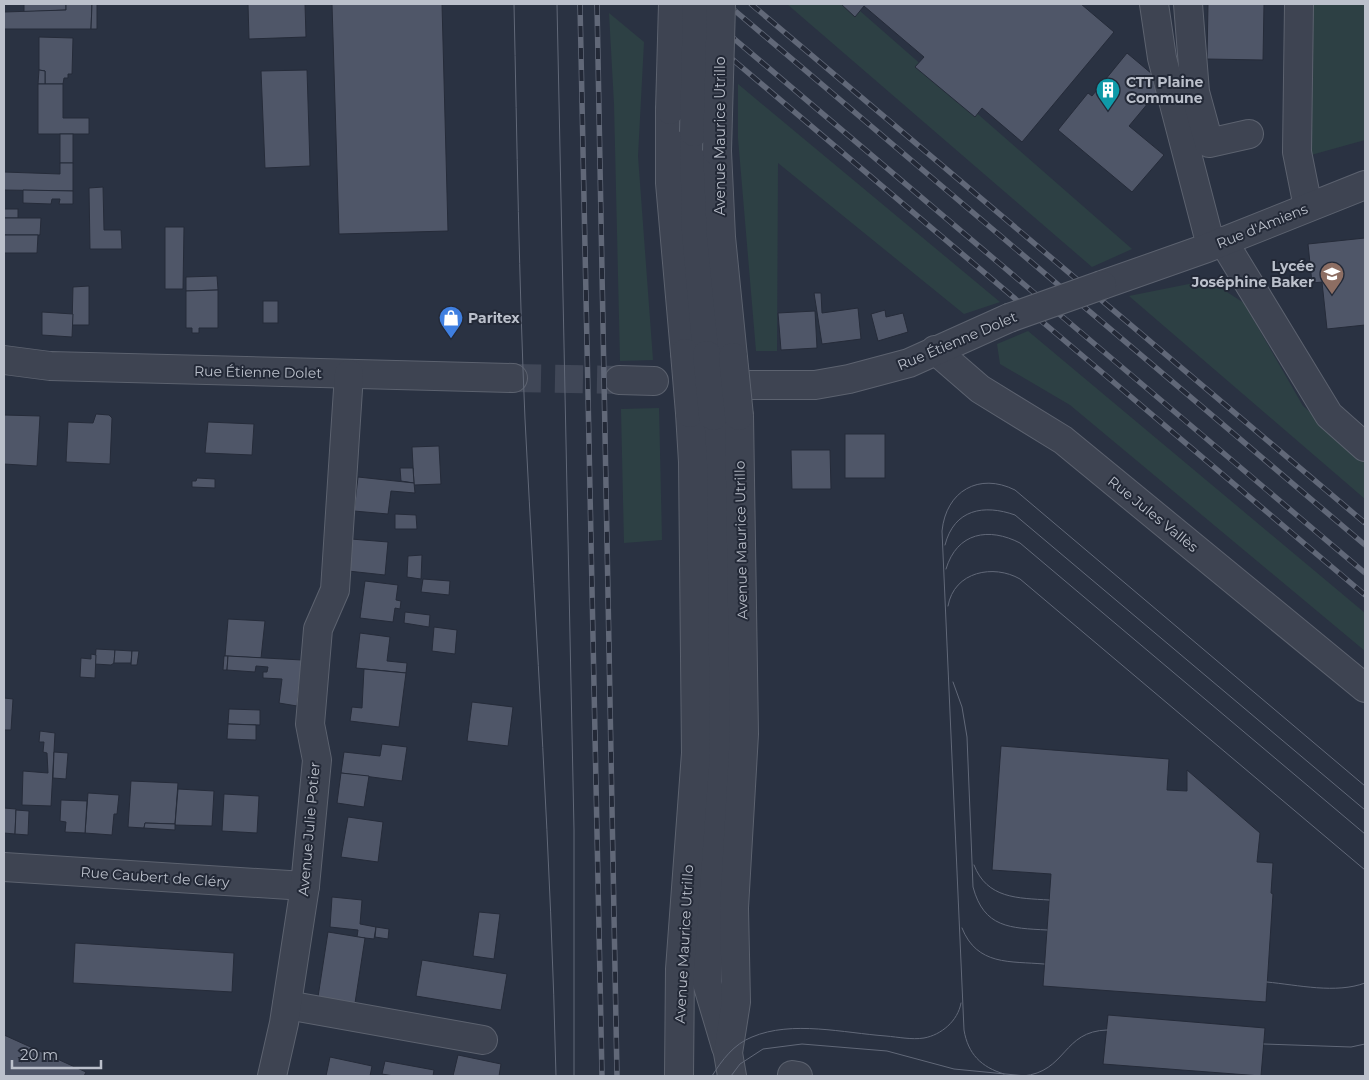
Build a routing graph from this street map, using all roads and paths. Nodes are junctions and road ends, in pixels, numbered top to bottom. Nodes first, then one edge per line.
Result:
1 (673, 4) edge
2 (697, 4) edge
3 (721, 4) edge
4 (1154, 4) edge
5 (1188, 4) edge
6 (1298, 4) edge
7 (1250, 134) dead end
8 (1198, 147) junction
9 (1365, 185) edge
10 (1308, 207) junction
11 (1217, 243) junction
12 (1102, 285) joint
13 (935, 350) junction
14 (708, 355) junction
15 (4, 360) edge
16 (348, 374) junction
17 (513, 378) tunnel mouth
18 (619, 380) tunnel mouth
19 (654, 381) dead end
20 (749, 385) dead end
21 (714, 415) junction
22 (1365, 447) edge
23 (1365, 688) edge
24 (4, 867) edge
25 (305, 886) junction
26 (707, 983) junction
27 (287, 1005) junction
28 (483, 1040) dead end
29 (679, 1064) edge
30 (730, 1065) edge
31 (272, 1076) edge

1 - 14 street, bridge
2 - 14 street, bridge
3 - 14 street, Avenue Maurice Utrillo, bridge
4 - 8 street
5 - 8 street
6 - 10 street
7 - 8 street
8 - 11 street
9 - 10 street, Rue d'Amiens
10 - 11 street, Rue d'Amiens
11 - 12 street, Rue d'Amiens
11 - 22 street
12 - 13 street, Rue Étienne Dolet, bridge
13 - 20 street, Rue Étienne Dolet
13 - 23 street, Rue Jules Vallès
14 - 21 street, bridge
15 - 16 street, Rue Étienne Dolet
16 - 17 street, Rue Étienne Dolet
16 - 25 street, Avenue Julie Potier
18 - 19 street
21 - 26 street
21 - 29 street, Avenue Maurice Utrillo
21 - 30 street, Avenue Maurice Utrillo
24 - 25 street, Rue Caubert de Cléry
25 - 27 street, Avenue Julie Potier
26 - 29 street
26 - 30 street
27 - 28 street
27 - 31 street, Avenue Julie Potier

